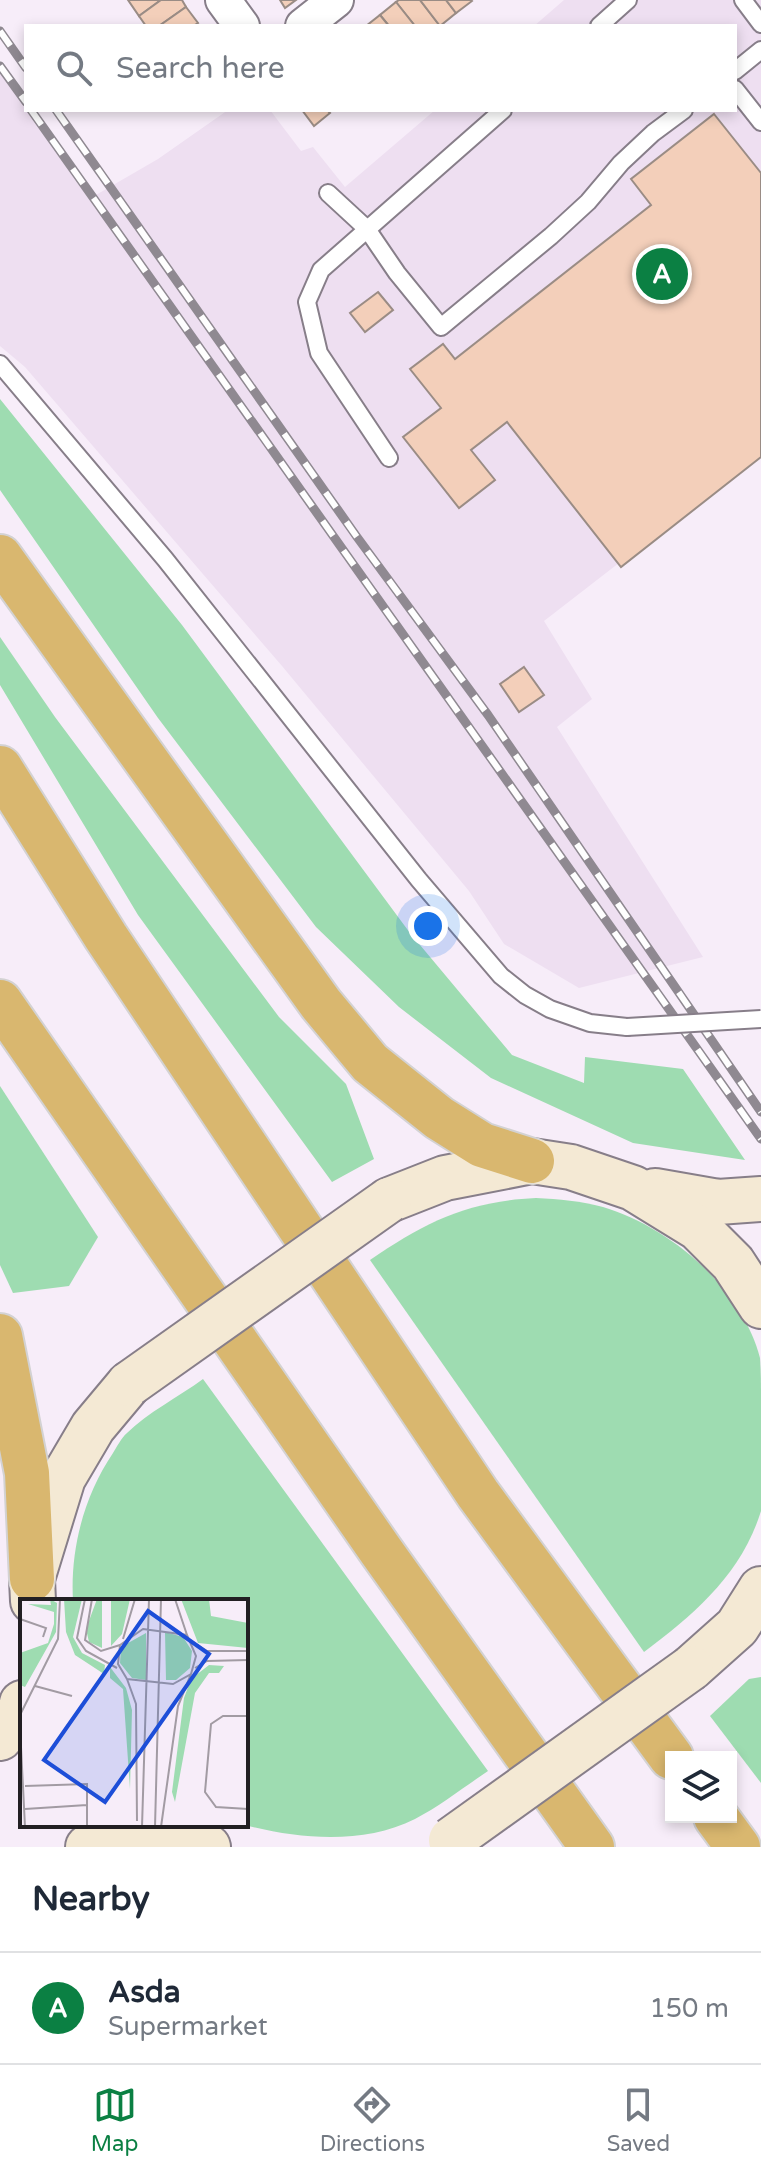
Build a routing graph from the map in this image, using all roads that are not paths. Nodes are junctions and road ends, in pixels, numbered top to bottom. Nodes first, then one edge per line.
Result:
1 (223, 0) edge
2 (336, 0) edge
3 (628, 0) edge
4 (743, 0) edge
5 (241, 24) edge
6 (306, 24) edge
7 (601, 24) edge
8 (761, 24) edge
9 (761, 50) edge
10 (737, 69) edge
11 (737, 92) edge
12 (501, 112) edge
13 (681, 112) edge
14 (761, 122) edge
15 (328, 193) dead end
16 (367, 229) junction
17 (0, 364) edge
18 (389, 458) dead end
19 (0, 557) edge
20 (0, 768) edge
21 (0, 1002) edge
22 (761, 1019) edge
23 (532, 1161) junction
24 (633, 1188) junction
25 (761, 1199) edge
26 (761, 1306) edge
27 (0, 1336) edge
28 (761, 1589) edge
29 (32, 1590) edge
30 (20, 1712) edge
31 (0, 1738) edge
32 (667, 1751) edge
33 (720, 1823) edge
34 (180, 1827) edge
35 (443, 1844) edge
36 (88, 1847) edge
37 (158, 1847) edge
38 (208, 1847) edge
39 (592, 1847) edge
40 (738, 1847) edge

1 - 5 street
2 - 6 street
3 - 7 lane
4 - 8 lane
9 - 10 lane
11 - 14 lane
12 - 16 lane
13 - 16 lane
15 - 16 lane
16 - 18 lane
17 - 22 lane, bridge
19 - 23 highway
20 - 32 highway
21 - 39 highway
23 - 24 street
23 - 29 street, bridge
24 - 25 street
24 - 26 street
27 - 29 highway
28 - 35 street, bridge
30 - 31 street
33 - 40 highway
34 - 38 street
36 - 37 street

